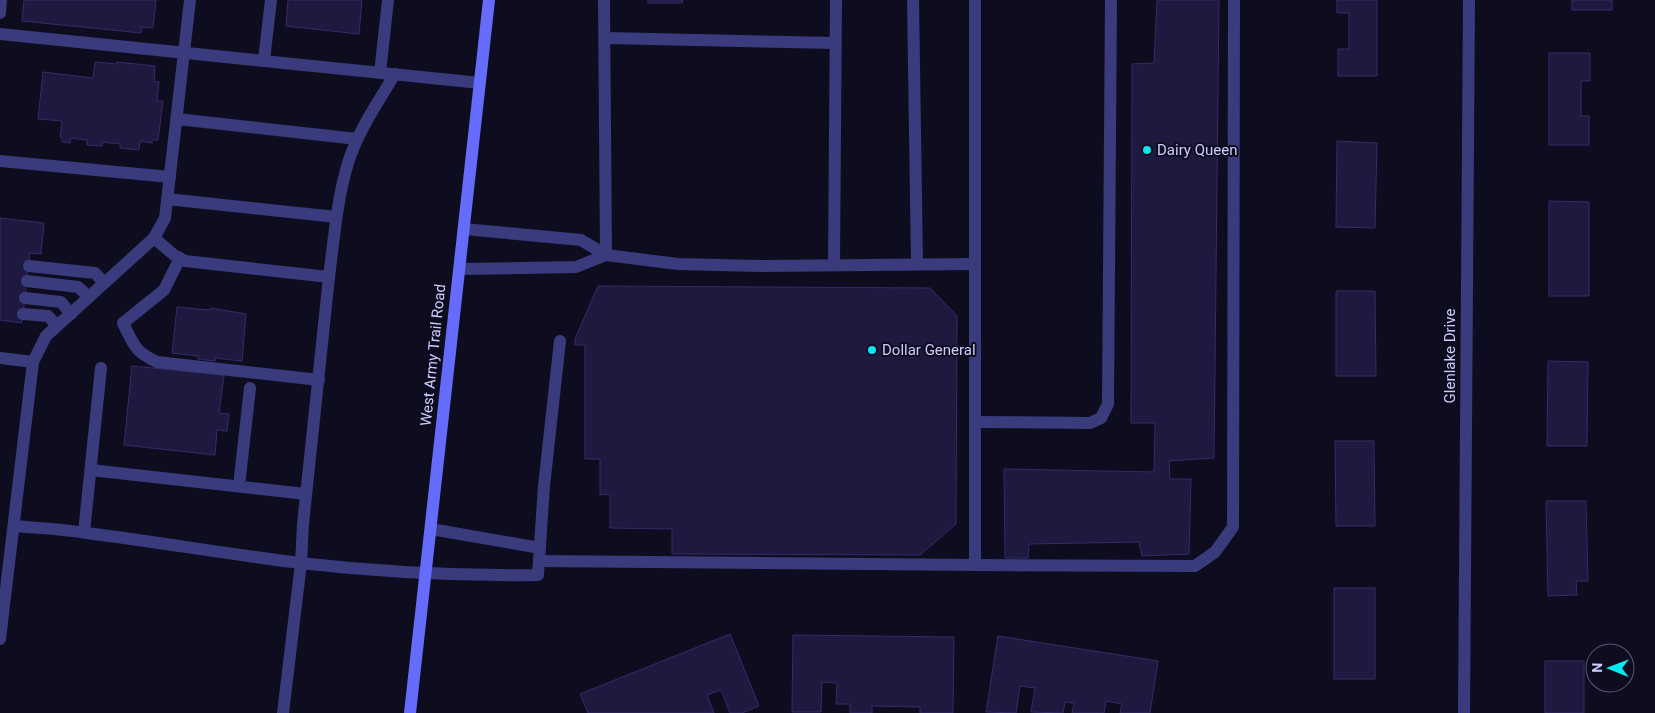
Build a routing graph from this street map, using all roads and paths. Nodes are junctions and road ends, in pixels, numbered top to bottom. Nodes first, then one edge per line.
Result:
1 (1, 0) edge
2 (190, 0) edge
3 (270, 0) edge
4 (388, 0) edge
5 (489, 0) edge
6 (604, 0) edge
7 (836, 0) edge
8 (913, 0) edge
9 (975, 0) edge
10 (1111, 0) edge
11 (1234, 0) edge
12 (1469, 0) edge
13 (0, 13) edge
14 (0, 34) edge
15 (605, 38) junction
16 (835, 43) junction
17 (184, 52) junction
18 (264, 60) junction
19 (380, 73) junction
20 (395, 74) junction
21 (480, 83) junction
22 (176, 119) junction
23 (357, 139) junction
24 (0, 161) edge
25 (170, 177) junction
26 (167, 198) junction
27 (336, 217) junction
28 (464, 229) junction
29 (154, 238) junction
30 (606, 255) junction
31 (180, 258) junction
32 (917, 264) junction
33 (975, 264) junction
34 (834, 265) junction
35 (31, 266) dead end
36 (460, 270) junction
37 (329, 277) junction
38 (27, 281) dead end
39 (104, 283) junction
40 (89, 297) junction
41 (25, 298) dead end
42 (23, 314) dead end
43 (70, 314) junction
44 (57, 326) junction
45 (560, 341) dead end
46 (0, 358) edge
47 (32, 362) junction
48 (101, 368) dead end
49 (319, 380) junction
50 (250, 388) dead end
51 (975, 422) junction
52 (91, 470) junction
53 (239, 486) junction
54 (306, 494) junction
55 (14, 526) junction
56 (430, 530) junction
57 (84, 532) junction
58 (540, 548) junction
59 (539, 561) junction
60 (301, 563) junction
61 (975, 565) junction
62 (426, 574) junction
63 (0, 639) edge
64 (284, 713) edge
65 (410, 713) edge
66 (1464, 713) edge

1 - 13 street
2 - 17 street
3 - 18 street
4 - 19 street
5 - 21 main road, West Army Trail Road
6 - 15 street
7 - 16 street
8 - 32 street
9 - 33 street
10 - 51 street
11 - 61 street
12 - 66 street, Glenlake Drive
14 - 17 street
15 - 16 street
15 - 30 street
16 - 34 street
17 - 18 street
17 - 22 street
18 - 19 street
19 - 20 street
20 - 21 street
20 - 23 street
21 - 28 main road, West Army Trail Road
22 - 23 street
22 - 25 street
23 - 27 street
24 - 25 street
25 - 26 street
26 - 27 street
26 - 29 street
27 - 37 street
28 - 30 street
28 - 36 main road, West Army Trail Road
29 - 31 street
29 - 39 street
30 - 34 street
30 - 36 street
31 - 37 street
31 - 49 street
32 - 33 street
32 - 34 street
33 - 51 street
35 - 39 street
36 - 56 main road, West Army Trail Road
37 - 49 street
38 - 40 street
39 - 40 street
40 - 43 street
41 - 43 street
42 - 44 street
43 - 44 street
44 - 47 street
45 - 58 street
46 - 47 street
47 - 55 street
48 - 52 street
49 - 54 street
50 - 53 street
51 - 61 street
52 - 53 street
52 - 57 street
53 - 54 street
54 - 60 street
55 - 57 street
55 - 63 street
56 - 58 street
56 - 62 main road, West Army Trail Road
57 - 60 street
58 - 59 street
59 - 61 street
59 - 62 street
60 - 62 street
60 - 64 street
62 - 65 main road, West Army Trail Road

